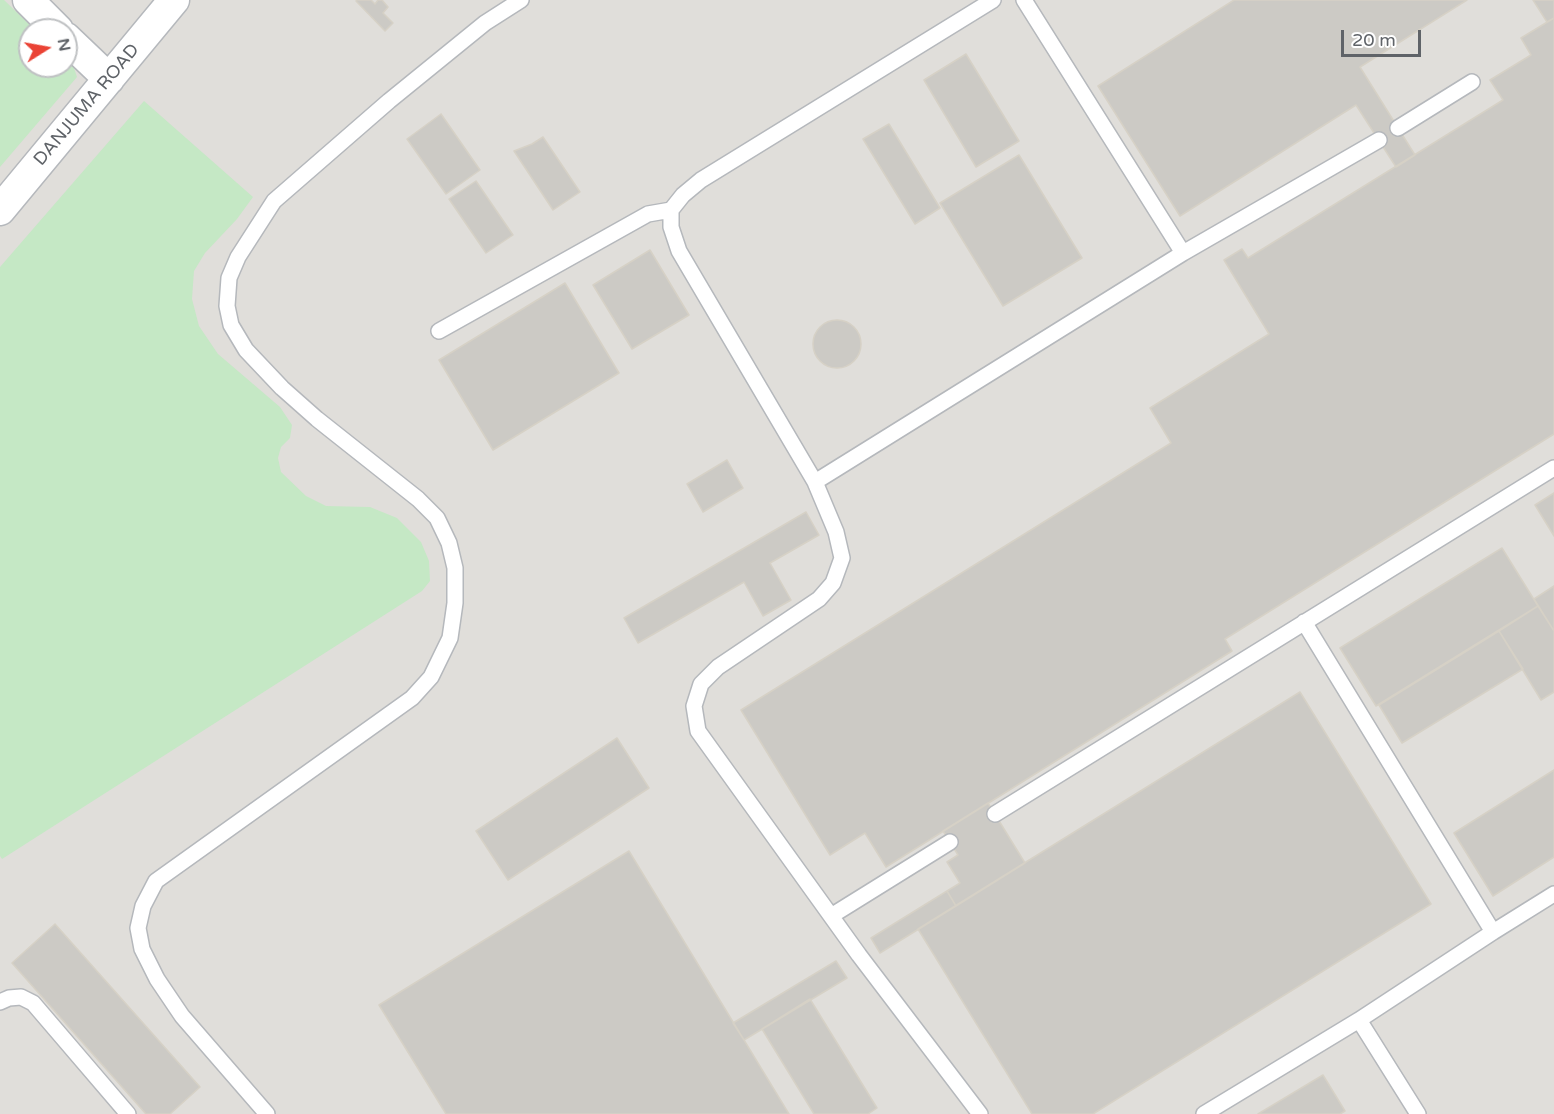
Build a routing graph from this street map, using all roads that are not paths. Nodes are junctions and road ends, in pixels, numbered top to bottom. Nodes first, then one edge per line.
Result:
1 (28, 0) edge
2 (174, 0) edge
3 (521, 0) edge
4 (993, 0) edge
5 (1024, 0) edge
6 (46, 18) edge
7 (78, 49) edge
8 (109, 79) junction
9 (1472, 82) dead end
10 (1398, 128) dead end
11 (1378, 140) dead end
12 (0, 210) edge
13 (671, 210) junction
14 (1183, 253) junction
15 (439, 331) dead end
16 (1554, 468) edge
17 (815, 482) junction
18 (1304, 621) junction
19 (995, 814) dead end
20 (950, 842) dead end
21 (1554, 894) edge
22 (831, 916) junction
23 (1493, 932) junction
24 (0, 1002) edge
25 (1359, 1020) junction
26 (128, 1114) edge
27 (267, 1114) edge
28 (980, 1114) edge
29 (1204, 1114) edge
30 (1418, 1114) edge

1 - 6 street
2 - 8 street, DANJUMA ROAD
3 - 27 lane
4 - 13 lane
5 - 14 lane
7 - 8 street
8 - 12 street, DANJUMA ROAD
9 - 10 lane
11 - 14 lane
13 - 15 lane
13 - 17 lane
14 - 17 lane
16 - 18 lane
17 - 22 lane
18 - 19 lane
18 - 23 lane
20 - 22 lane
21 - 23 lane
22 - 28 lane
23 - 25 lane
24 - 26 lane
25 - 29 lane
25 - 30 lane

